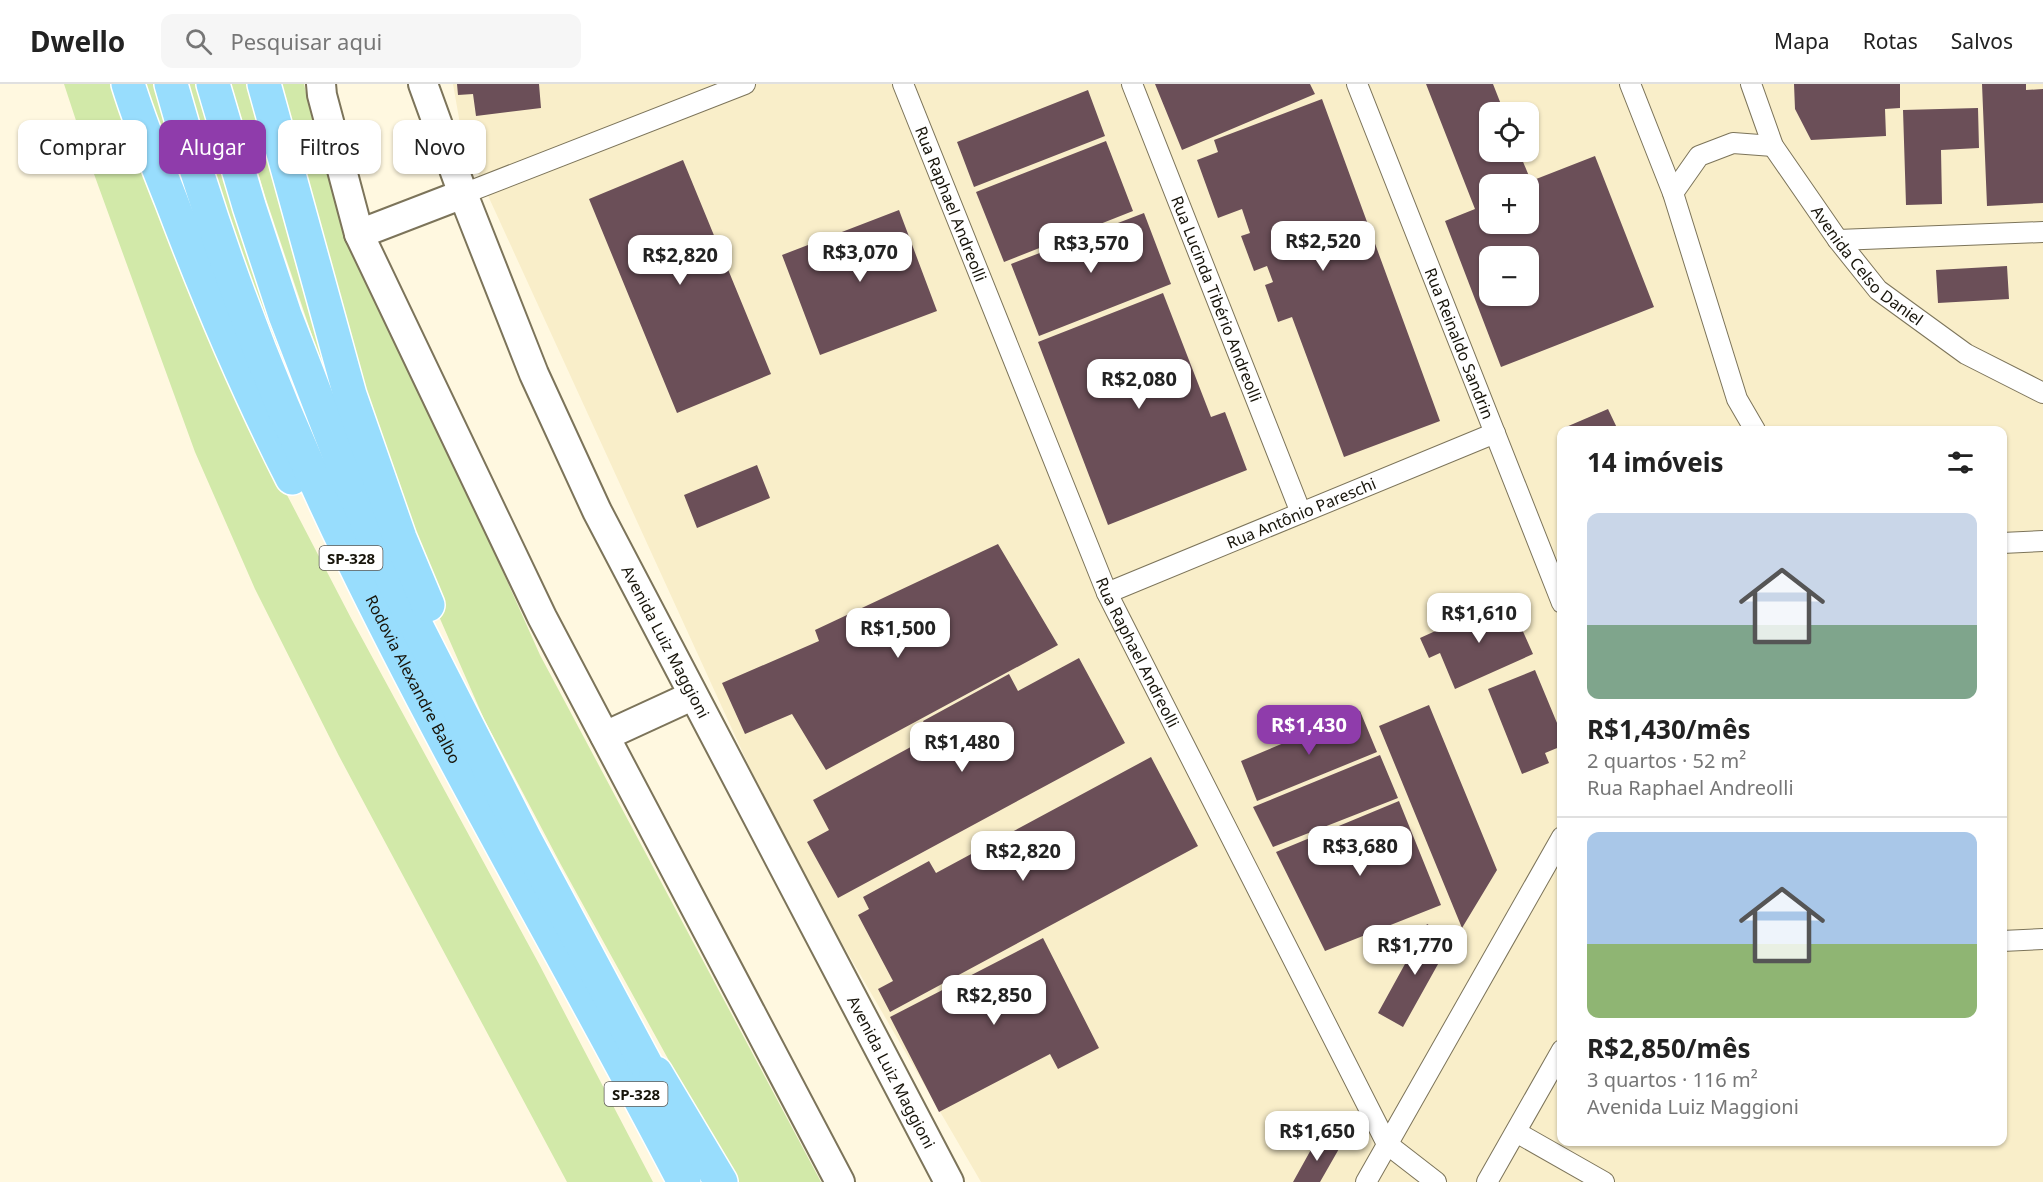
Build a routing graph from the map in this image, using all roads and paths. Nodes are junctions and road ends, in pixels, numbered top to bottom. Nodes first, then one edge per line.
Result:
1 (128, 84) edge
2 (171, 84) edge
3 (213, 84) edge
4 (264, 84) edge
5 (321, 84) edge
6 (423, 84) edge
7 (745, 84) edge
8 (903, 84) edge
9 (1132, 84) edge
10 (1357, 84) edge
11 (1630, 84) edge
12 (1751, 84) edge
13 (1773, 146) junction
14 (1673, 193) junction
15 (463, 194) junction
16 (2043, 232) edge
17 (359, 234) junction
18 (1838, 240) junction
19 (2043, 393) edge
20 (1753, 426) edge
21 (1494, 433) junction
22 (1301, 513) junction
23 (2043, 541) edge
24 (2007, 543) edge
25 (1557, 590) edge
26 (1107, 593) junction
27 (692, 696) junction
28 (605, 736) junction
29 (463, 773) junction
30 (525, 839) junction
31 (1557, 846) edge
32 (2043, 939) edge
33 (2007, 940) edge
34 (617, 1009) junction
35 (1557, 1059) edge
36 (1516, 1132) junction
37 (1387, 1144) junction
38 (684, 1182) edge
39 (708, 1182) edge
40 (721, 1182) edge
41 (840, 1182) edge
42 (949, 1182) edge
43 (1366, 1182) edge
44 (1436, 1182) edge
45 (1487, 1182) edge
46 (1604, 1182) edge

1 - 29 highway
2 - 29 highway, Rodovia Alexandre Balbo / SP-328
3 - 30 highway, Rodovia Alexandre Balbo / SP-328
4 - 30 highway
5 - 17 street
6 - 15 street, Avenida Luiz Maggioni
7 - 15 street
8 - 26 street, Rua Raphael Andreolli
9 - 22 street, Rua Lucinda Tibério Andreolli
10 - 21 street, Rua Reinaldo Sandrin
11 - 14 street
12 - 13 street, Avenida Celso Daniel
13 - 14 street
13 - 18 street, Avenida Celso Daniel
14 - 20 street
15 - 17 street
15 - 27 street, Avenida Luiz Maggioni
16 - 18 street
17 - 28 street
18 - 19 street, Avenida Celso Daniel
21 - 22 street, Rua Antônio Pareschi
21 - 25 street, Rua Reinaldo Sandrin
22 - 26 street, Rua Antônio Pareschi
23 - 24 street
26 - 37 street, Rua Raphael Andreolli
27 - 28 street
27 - 42 street, Avenida Luiz Maggioni
28 - 41 street
29 - 38 highway, Rodovia Alexandre Balbo / SP-328
30 - 34 highway, Rodovia Alexandre Balbo / SP-328
31 - 37 street
32 - 33 street
34 - 39 highway, Rodovia Alexandre Balbo / SP-328
34 - 40 highway
35 - 36 street
36 - 45 street
36 - 46 street
37 - 43 street
37 - 44 street, Rua Raphael Andreolli

